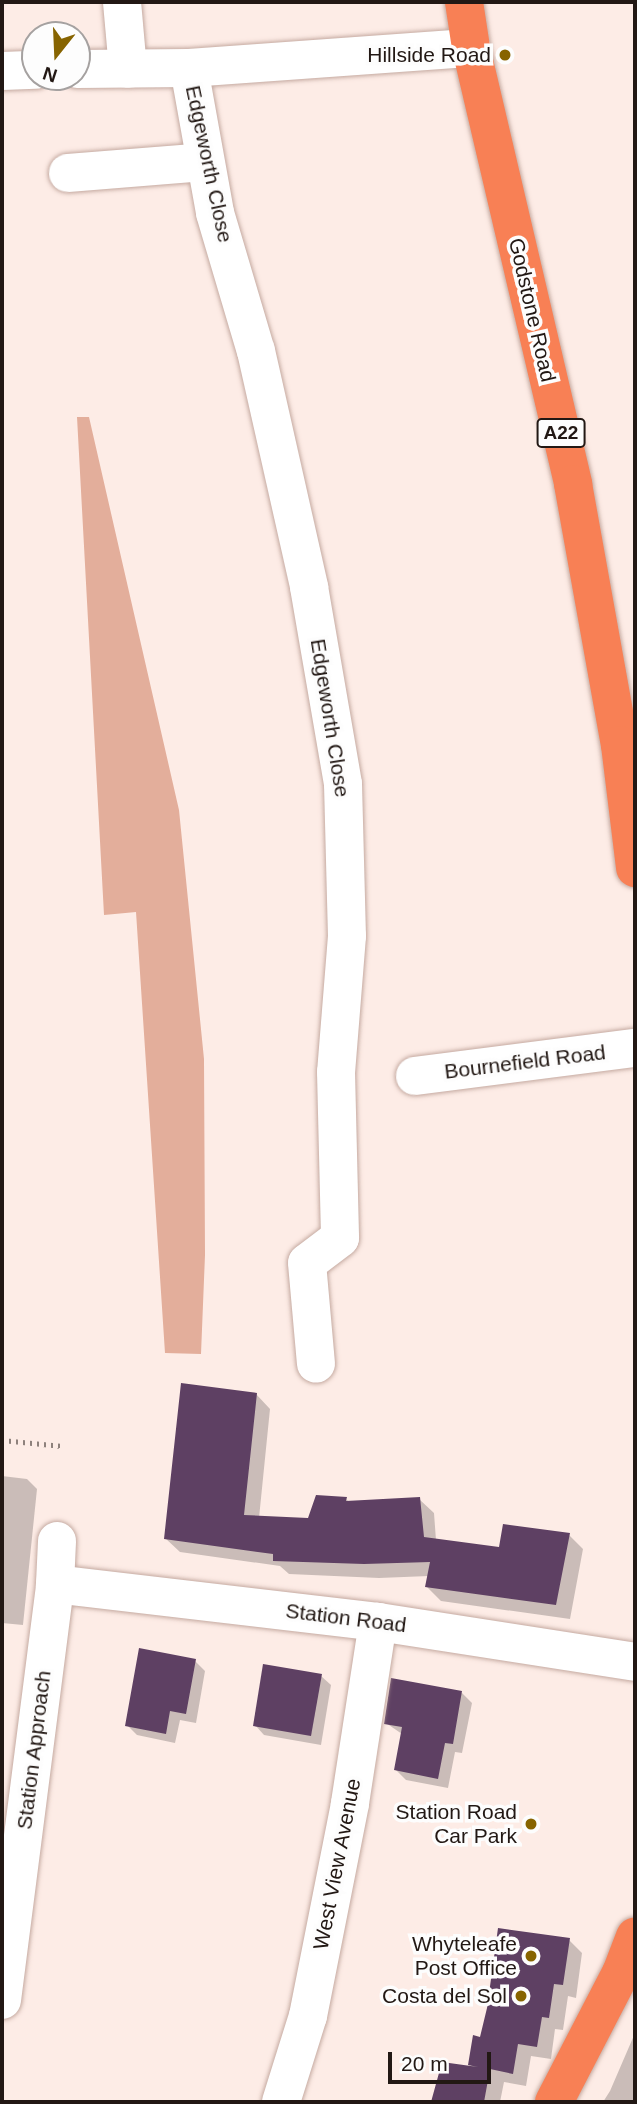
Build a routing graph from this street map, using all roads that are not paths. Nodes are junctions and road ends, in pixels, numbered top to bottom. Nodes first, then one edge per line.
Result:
1 (122, 2) edge
2 (464, 2) edge
3 (471, 48) junction
4 (189, 68) junction
5 (91, 69) edge
6 (128, 69) junction
7 (21, 70) edge
8 (2, 71) edge
9 (204, 162) junction
10 (68, 173) dead end
11 (635, 868) edge
12 (635, 1048) edge
13 (415, 1076) dead end
14 (316, 1364) dead end
15 (57, 1541) dead end
16 (55, 1584) junction
17 (377, 1622) junction
18 (623, 1660) edge
19 (635, 1937) edge
20 (2, 2000) edge
21 (281, 2102) edge
22 (554, 2102) edge

1 - 6 street
2 - 3 highway, Godstone Road / A22
3 - 4 street
3 - 11 highway, Godstone Road / A22
4 - 6 street
4 - 9 street, Edgeworth Close
5 - 6 street
7 - 8 street
9 - 10 street
9 - 14 street, Edgeworth Close
12 - 13 street, Bournefield Road
15 - 16 street, Station Approach
16 - 17 street, Station Road
16 - 20 street, Station Approach
17 - 18 street, Station Road
17 - 21 street, West View Avenue
19 - 22 highway

